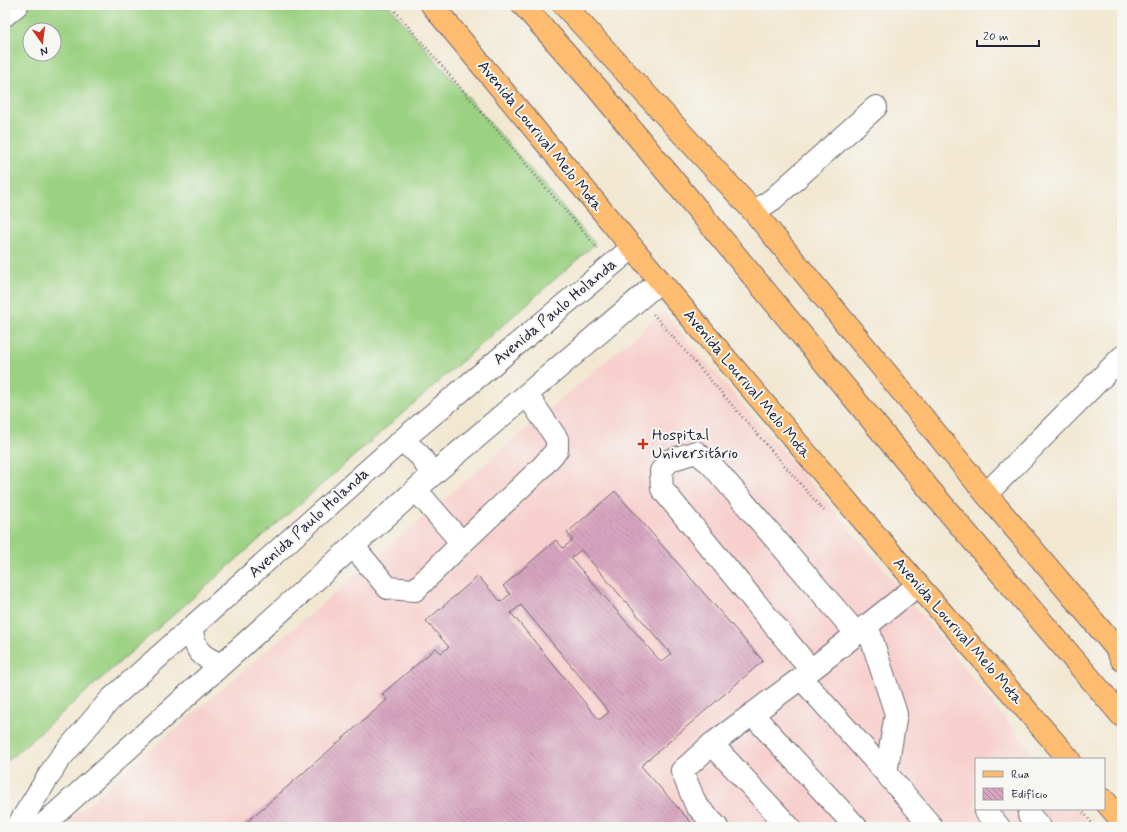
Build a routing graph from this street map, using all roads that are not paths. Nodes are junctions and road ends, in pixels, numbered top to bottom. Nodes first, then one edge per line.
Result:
1 (17, 5) edge
2 (432, 5) edge
3 (523, 5) edge
4 (564, 5) edge
5 (5, 15) edge
6 (876, 106) dead end
7 (754, 212) junction
8 (632, 248) junction
9 (660, 281) junction
10 (1122, 357) edge
11 (527, 395) junction
12 (401, 442) junction
13 (423, 483) junction
14 (986, 494) junction
15 (462, 543) junction
16 (353, 546) junction
17 (918, 585) junction
18 (191, 628) junction
19 (862, 630) junction
20 (1122, 660) edge
21 (221, 665) junction
22 (806, 674) junction
23 (752, 714) junction
24 (1122, 716) edge
25 (712, 744) junction
26 (1068, 758) edge
27 (886, 773) junction
28 (1105, 801) edge
29 (1122, 821) edge
30 (17, 827) edge
31 (41, 827) edge
32 (717, 827) edge
33 (789, 827) edge
34 (856, 827) edge
35 (932, 827) edge

1 - 5 street
2 - 8 main road, Avenida Lourival Melo Mota
3 - 24 main road
4 - 7 main road
6 - 7 street
7 - 14 main road
8 - 9 main road, Avenida Lourival Melo Mota
8 - 12 street, Avenida Paulo Holanda
9 - 11 street
9 - 17 main road, Avenida Lourival Melo Mota
10 - 14 street
11 - 13 street
11 - 15 street
12 - 13 street
12 - 18 street, Avenida Paulo Holanda
13 - 15 street
13 - 16 street
14 - 20 main road
15 - 16 street
16 - 21 street
17 - 19 street
17 - 26 main road, Avenida Lourival Melo Mota
18 - 21 street
18 - 30 street, Avenida Paulo Holanda
19 - 22 street
19 - 22 street
19 - 27 street
21 - 31 street
22 - 23 street
22 - 27 street
23 - 25 street
23 - 34 street
25 - 32 street
25 - 33 street
27 - 35 street
28 - 29 main road

